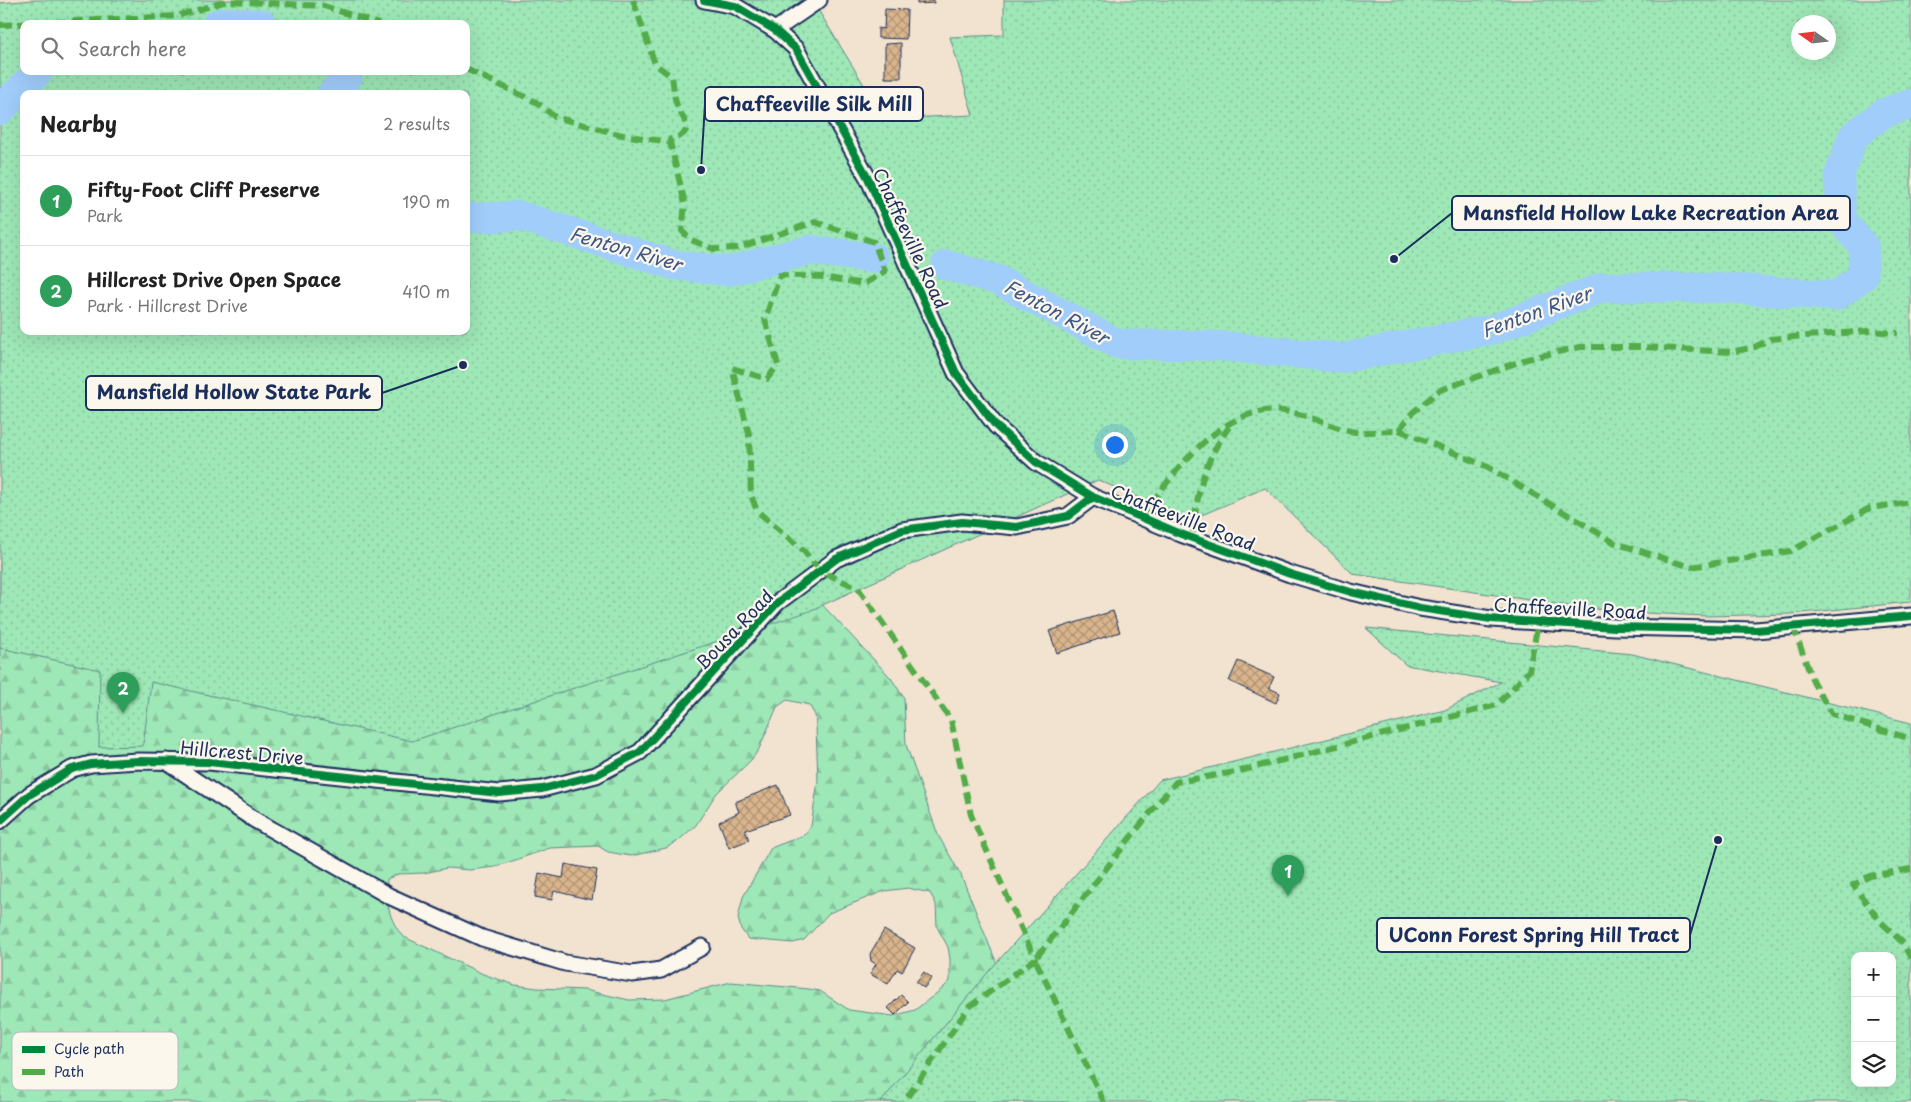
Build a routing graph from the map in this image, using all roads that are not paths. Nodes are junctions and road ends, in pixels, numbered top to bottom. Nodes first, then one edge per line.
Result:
1 (704, 0) edge
2 (819, 0) edge
3 (776, 30) junction
4 (1092, 498) junction
5 (1911, 616) edge
6 (166, 761) junction
7 (499, 793) joint
8 (0, 821) edge
9 (702, 947) dead end

1 - 3 street, Chaffeeville Road
2 - 3 street
3 - 4 street, Chaffeeville Road
4 - 5 street, Chaffeeville Road
4 - 7 street, Bousa Road
6 - 7 street, Hillcrest Drive
6 - 8 street, Hillcrest Drive
6 - 9 street, Hillcrest Drive

